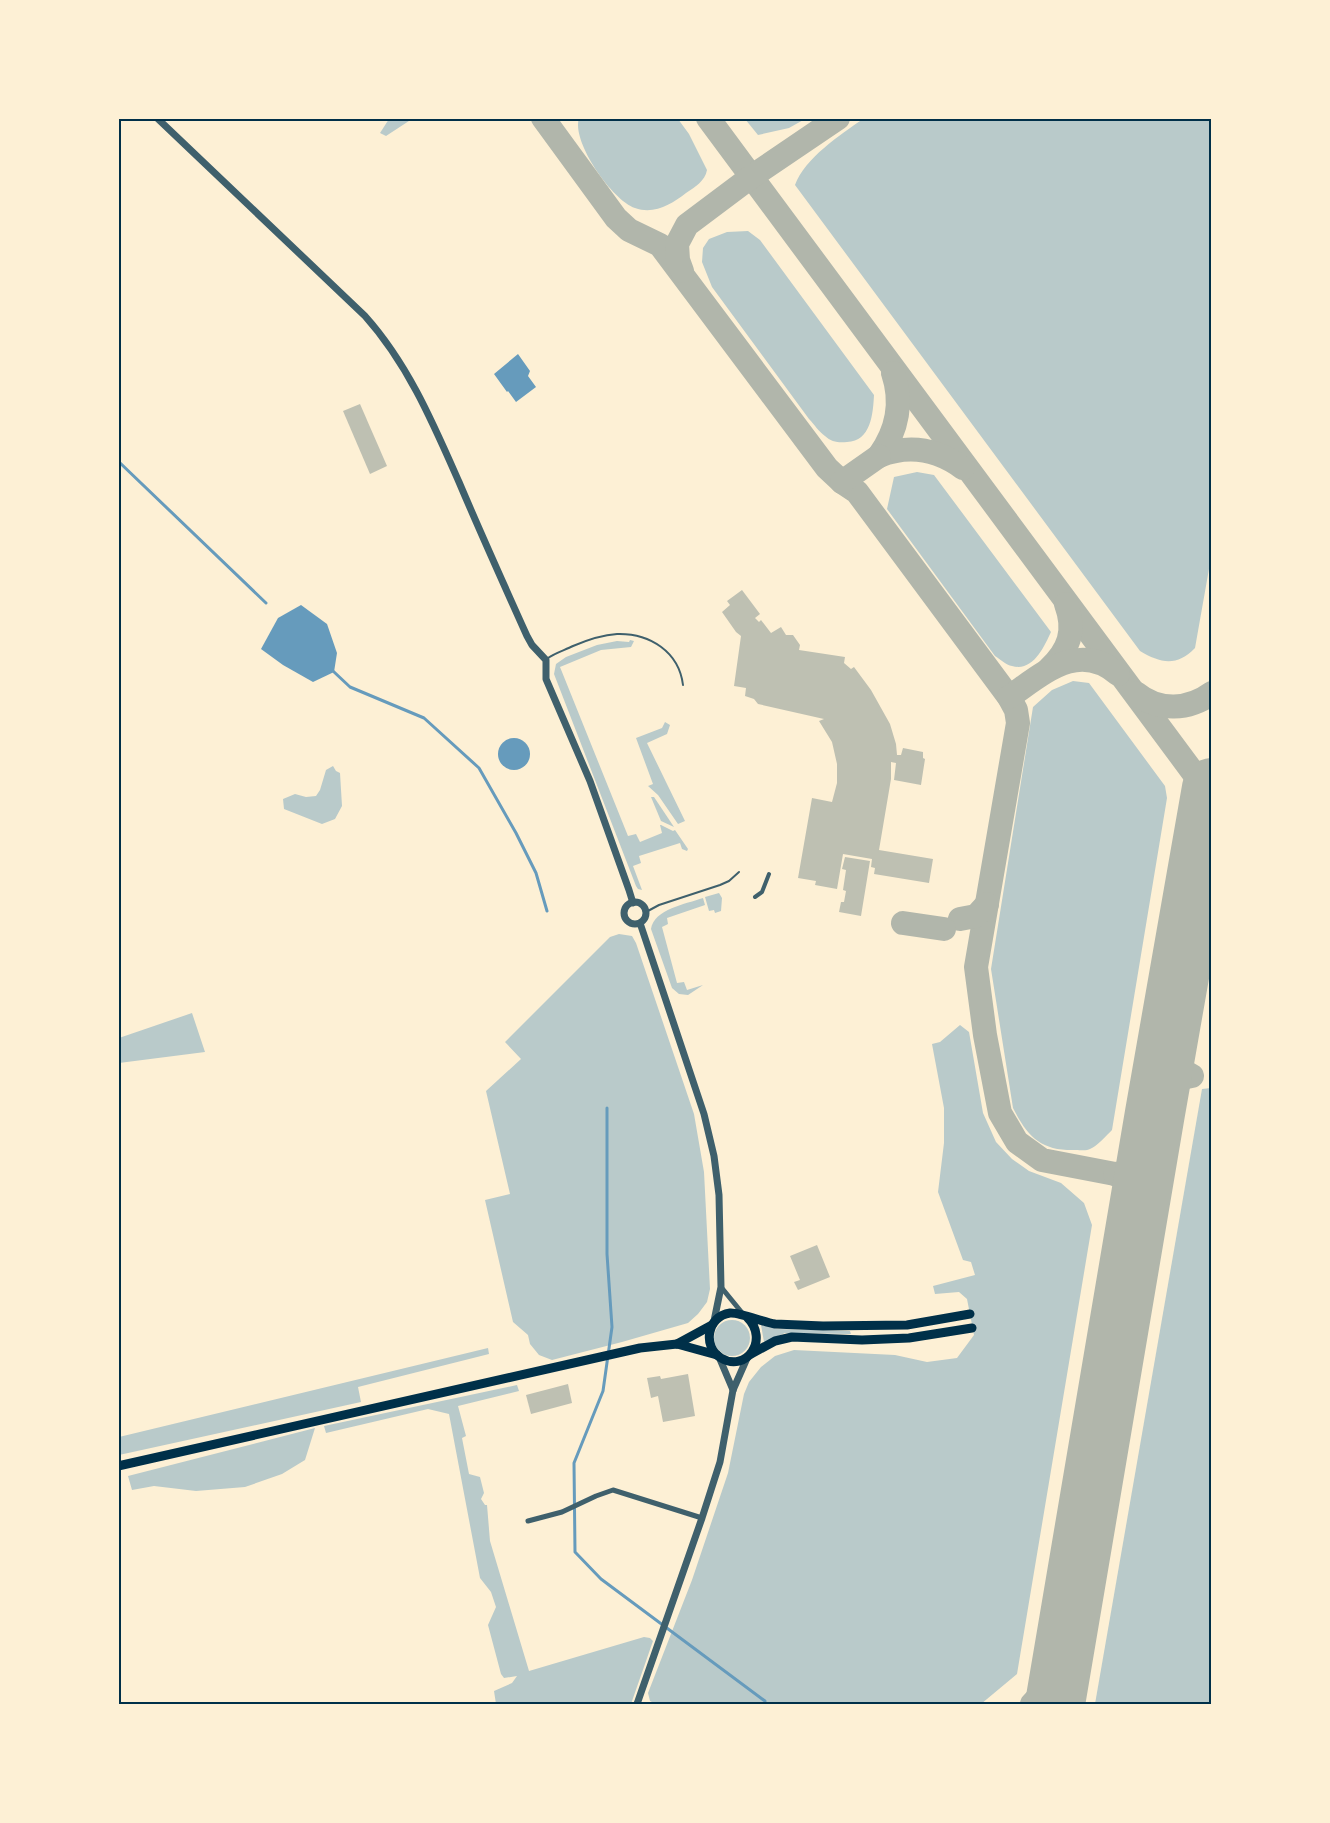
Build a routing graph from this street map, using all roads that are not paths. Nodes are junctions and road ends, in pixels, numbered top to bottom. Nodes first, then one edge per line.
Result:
1 (161, 120) edge
2 (546, 660) junction
3 (683, 685) dead end
4 (739, 872) dead end
5 (769, 874) dead end
6 (755, 897) dead end
7 (633, 903) junction
8 (646, 912) junction
9 (639, 923) junction
10 (722, 1287) junction
11 (970, 1314) dead end
12 (745, 1316) junction
13 (713, 1324) junction
14 (862, 1327) junction
15 (972, 1328) dead end
16 (862, 1340) junction
17 (677, 1344) junction
18 (750, 1355) junction
19 (718, 1356) junction
20 (733, 1390) junction
21 (118, 1466) edge
22 (702, 1518) junction
23 (528, 1521) dead end
24 (637, 1704) edge

1 - 2 street
2 - 3 lane
2 - 7 street
4 - 8 lane
5 - 6 street
7 - 8 street
7 - 9 street
8 - 9 street
9 - 10 street
10 - 12 street
10 - 13 street
11 - 14 highway
12 - 13 highway
12 - 14 highway
12 - 18 highway
13 - 17 highway
13 - 19 highway
14 - 16 highway
15 - 16 highway
16 - 18 highway
17 - 19 highway
17 - 21 highway
18 - 19 highway
18 - 20 street
19 - 20 street
20 - 22 street
22 - 23 street
22 - 24 street

